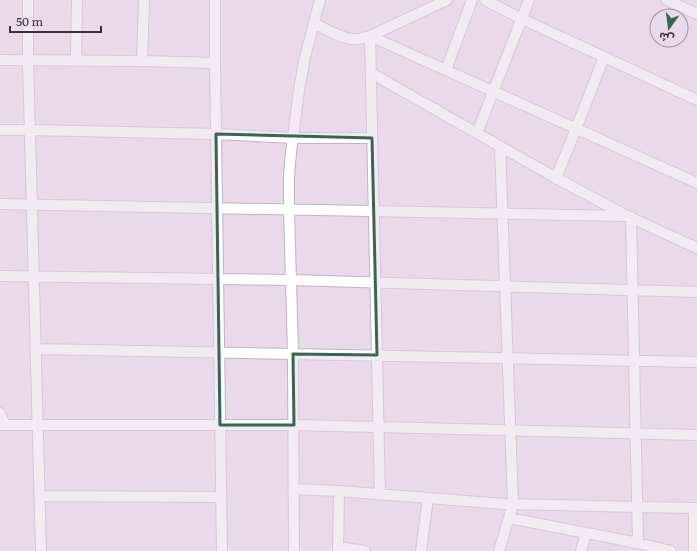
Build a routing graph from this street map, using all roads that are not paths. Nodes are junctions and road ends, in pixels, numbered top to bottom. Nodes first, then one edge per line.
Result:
1 (28, 0) edge
2 (77, 0) edge
3 (144, 0) edge
4 (215, 0) edge
5 (320, 0) edge
6 (447, 0) edge
7 (472, 0) edge
8 (485, 0) edge
9 (529, 0) edge
10 (668, 0) edge
11 (697, 14) edge
12 (522, 19) junction
13 (314, 24) junction
14 (370, 36) junction
15 (604, 57) junction
16 (0, 60) edge
17 (28, 60) junction
18 (76, 60) junction
19 (142, 61) junction
20 (215, 63) junction
21 (446, 70) junction
22 (371, 73) junction
23 (494, 92) junction
24 (696, 96) edge
25 (576, 129) junction
26 (0, 130) edge
27 (30, 130) junction
28 (477, 133) junction
29 (216, 134) junction
30 (293, 138) junction
31 (372, 138) junction
32 (500, 146) junction
33 (556, 178) junction
34 (697, 183) edge
35 (0, 204) edge
36 (32, 205) junction
37 (217, 208) junction
38 (289, 210) junction
39 (374, 211) junction
40 (502, 213) junction
41 (629, 216) junction
42 (697, 248) edge
43 (0, 276) edge
44 (34, 277) junction
45 (218, 279) junction
46 (291, 280) junction
47 (375, 283) junction
48 (505, 287) junction
49 (633, 291) junction
50 (697, 292) edge
51 (36, 348) junction
52 (219, 352) junction
53 (293, 354) junction
54 (377, 355) junction
55 (508, 358) junction
56 (634, 360) junction
57 (697, 362) edge
58 (0, 412) edge
59 (2, 425) edge
60 (38, 425) junction
61 (220, 425) junction
62 (294, 425) junction
63 (378, 427) junction
64 (510, 430) junction
65 (636, 433) junction
66 (697, 435) edge
67 (294, 489) junction
68 (339, 491) junction
69 (380, 495) junction
70 (39, 496) junction
71 (221, 497) junction
72 (428, 498) junction
73 (513, 504) junction
74 (638, 508) junction
75 (695, 508) edge
76 (509, 518) junction
77 (586, 533) junction
78 (638, 543) junction
79 (338, 549) edge
80 (40, 551) edge
81 (222, 551) edge
82 (294, 551) edge
83 (365, 551) edge
84 (421, 551) edge
85 (499, 551) edge
86 (581, 551) edge
87 (671, 551) edge
88 (694, 551) edge

1 - 17 street
2 - 18 street
3 - 19 street
4 - 20 street
5 - 13 street
6 - 14 street
7 - 21 street
8 - 12 street
9 - 12 street
10 - 11 street
12 - 15 street
12 - 23 street
13 - 14 street
13 - 30 street
14 - 21 street
14 - 22 street
15 - 24 street
15 - 25 street
16 - 17 street
17 - 18 street
17 - 27 street
18 - 19 street
19 - 20 street
20 - 29 street
21 - 23 street
22 - 28 street
22 - 31 street
23 - 25 street
23 - 28 street
25 - 33 street
25 - 34 street
26 - 27 street
27 - 29 street
27 - 36 street
28 - 32 street
29 - 30 street
29 - 37 street
30 - 31 street
30 - 38 street
31 - 39 street
32 - 33 street
32 - 40 street
33 - 41 street
35 - 36 street
36 - 37 street
36 - 44 street
37 - 38 street
37 - 45 street
38 - 39 street
38 - 46 street
39 - 40 street
39 - 47 street
40 - 41 street
40 - 48 street
41 - 42 street
41 - 49 street
43 - 44 street
44 - 45 street
44 - 51 street
45 - 46 street
45 - 52 street
46 - 47 street
46 - 53 street
47 - 48 street
47 - 54 street
48 - 49 street
48 - 55 street
49 - 50 street
49 - 56 street
51 - 52 street
51 - 60 street
52 - 53 street
52 - 61 street
53 - 54 street
53 - 62 street
54 - 55 street
54 - 63 street
55 - 56 street
55 - 64 street
56 - 57 street
56 - 65 street
58 - 59 street
59 - 60 street
60 - 61 street
60 - 70 street
61 - 62 street
61 - 71 street
62 - 63 street
62 - 67 street
63 - 64 street
63 - 69 street
64 - 65 street
64 - 73 street
65 - 66 street
65 - 74 street
67 - 68 street
67 - 82 street
68 - 69 street
68 - 79 street
69 - 72 street
70 - 71 street
70 - 80 street
71 - 81 street
72 - 73 street
72 - 84 street
73 - 74 street
73 - 76 street
74 - 75 street
74 - 78 street
75 - 88 street
76 - 77 street
76 - 85 street
77 - 78 street
77 - 86 street
78 - 87 street
79 - 83 street

